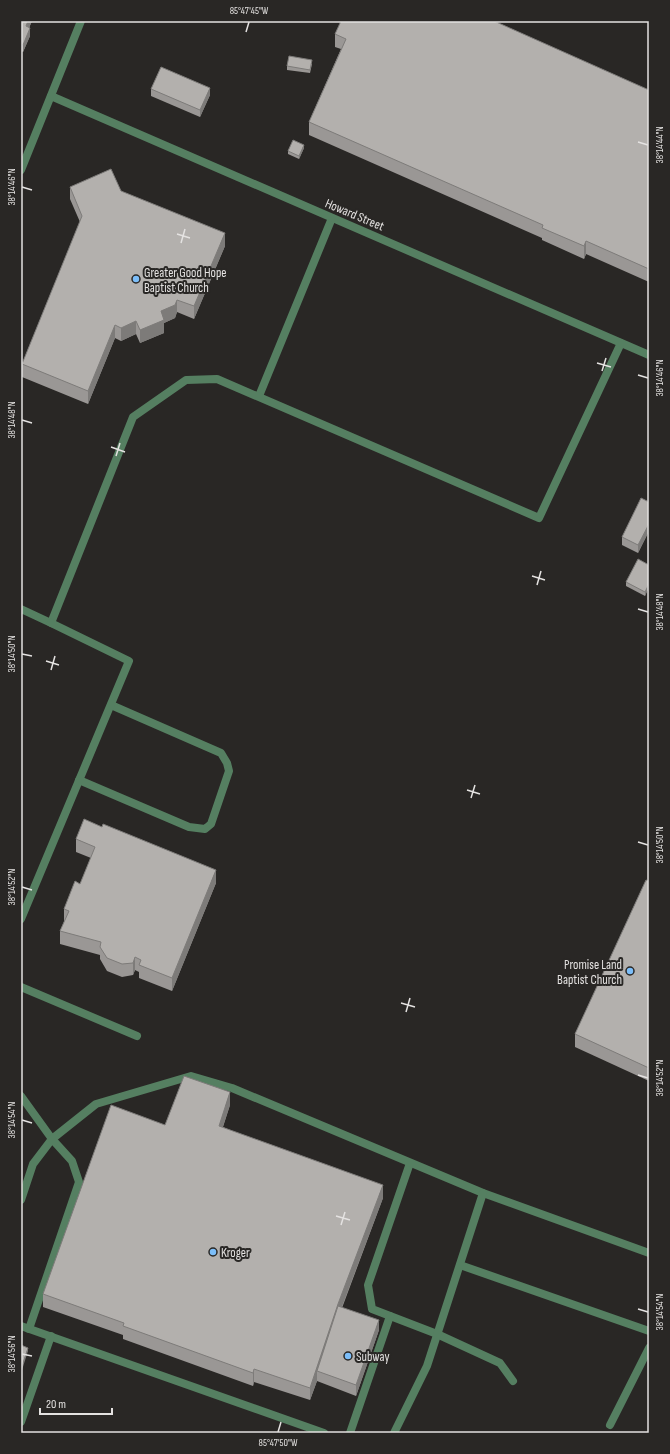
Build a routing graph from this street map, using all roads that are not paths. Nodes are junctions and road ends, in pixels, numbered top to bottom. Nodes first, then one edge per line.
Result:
1 (81, 21) edge
2 (51, 96) junction
3 (21, 170) edge
4 (332, 218) junction
5 (622, 343) junction
6 (649, 355) edge
7 (259, 396) junction
8 (21, 609) edge
9 (51, 622) junction
10 (111, 704) junction
11 (79, 780) junction
12 (21, 919) edge
13 (21, 987) edge
14 (137, 1036) dead end
15 (21, 1096) edge
16 (52, 1139) junction
17 (410, 1162) junction
18 (483, 1193) junction
19 (21, 1200) edge
20 (649, 1253) edge
21 (460, 1265) junction
22 (390, 1316) junction
23 (25, 1327) edge
24 (649, 1331) edge
25 (437, 1334) junction
26 (51, 1336) junction
27 (649, 1348) edge
28 (513, 1381) dead end
29 (21, 1422) edge
30 (610, 1425) dead end
31 (324, 1433) edge
32 (350, 1433) edge
33 (394, 1433) edge

1 - 2 street
2 - 3 street
2 - 4 street, Howard Street
4 - 5 street, Howard Street
4 - 7 street
5 - 6 street, Howard Street
5 - 7 street
7 - 9 street
8 - 9 street
9 - 10 street
10 - 11 street
10 - 11 street
11 - 12 street
13 - 14 street
15 - 16 street
16 - 17 street
16 - 19 street
16 - 23 street
17 - 18 street
17 - 22 street
18 - 20 street
18 - 21 street
21 - 24 street
21 - 25 street
22 - 25 street
22 - 32 street
23 - 26 street
25 - 28 street
25 - 33 street
26 - 29 street
26 - 31 street
27 - 30 street

